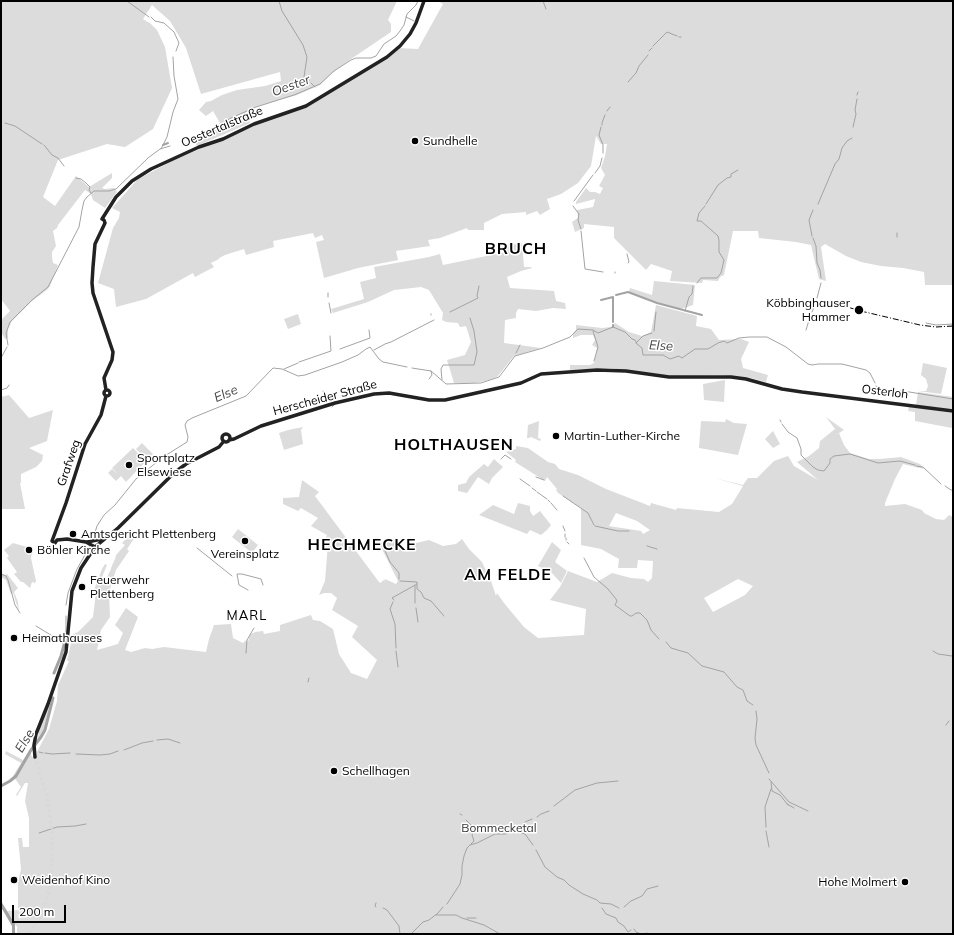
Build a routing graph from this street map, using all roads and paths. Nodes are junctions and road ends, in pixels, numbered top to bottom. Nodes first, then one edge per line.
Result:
1 (424, 1) edge
2 (112, 351) joint
3 (722, 376) joint
4 (953, 410) edge
5 (229, 440) junction
6 (224, 441) junction
7 (104, 539) junction
8 (86, 542) junction
9 (91, 542) junction
10 (95, 547) junction
11 (36, 757) tunnel mouth

1 - 2 main road, Oestertalstraße
2 - 8 main road, Grafweg
3 - 4 main road, Osterloh
3 - 5 main road, Herscheider Straße
5 - 6 main road, Herscheider Straße
5 - 6 main road, Herscheider Straße
6 - 7 main road, Herscheider Straße
7 - 9 main road
7 - 10 main road, Herscheider Straße
8 - 9 main road
8 - 10 main road
9 - 10 main road
10 - 11 main road, Herscheider Straße

